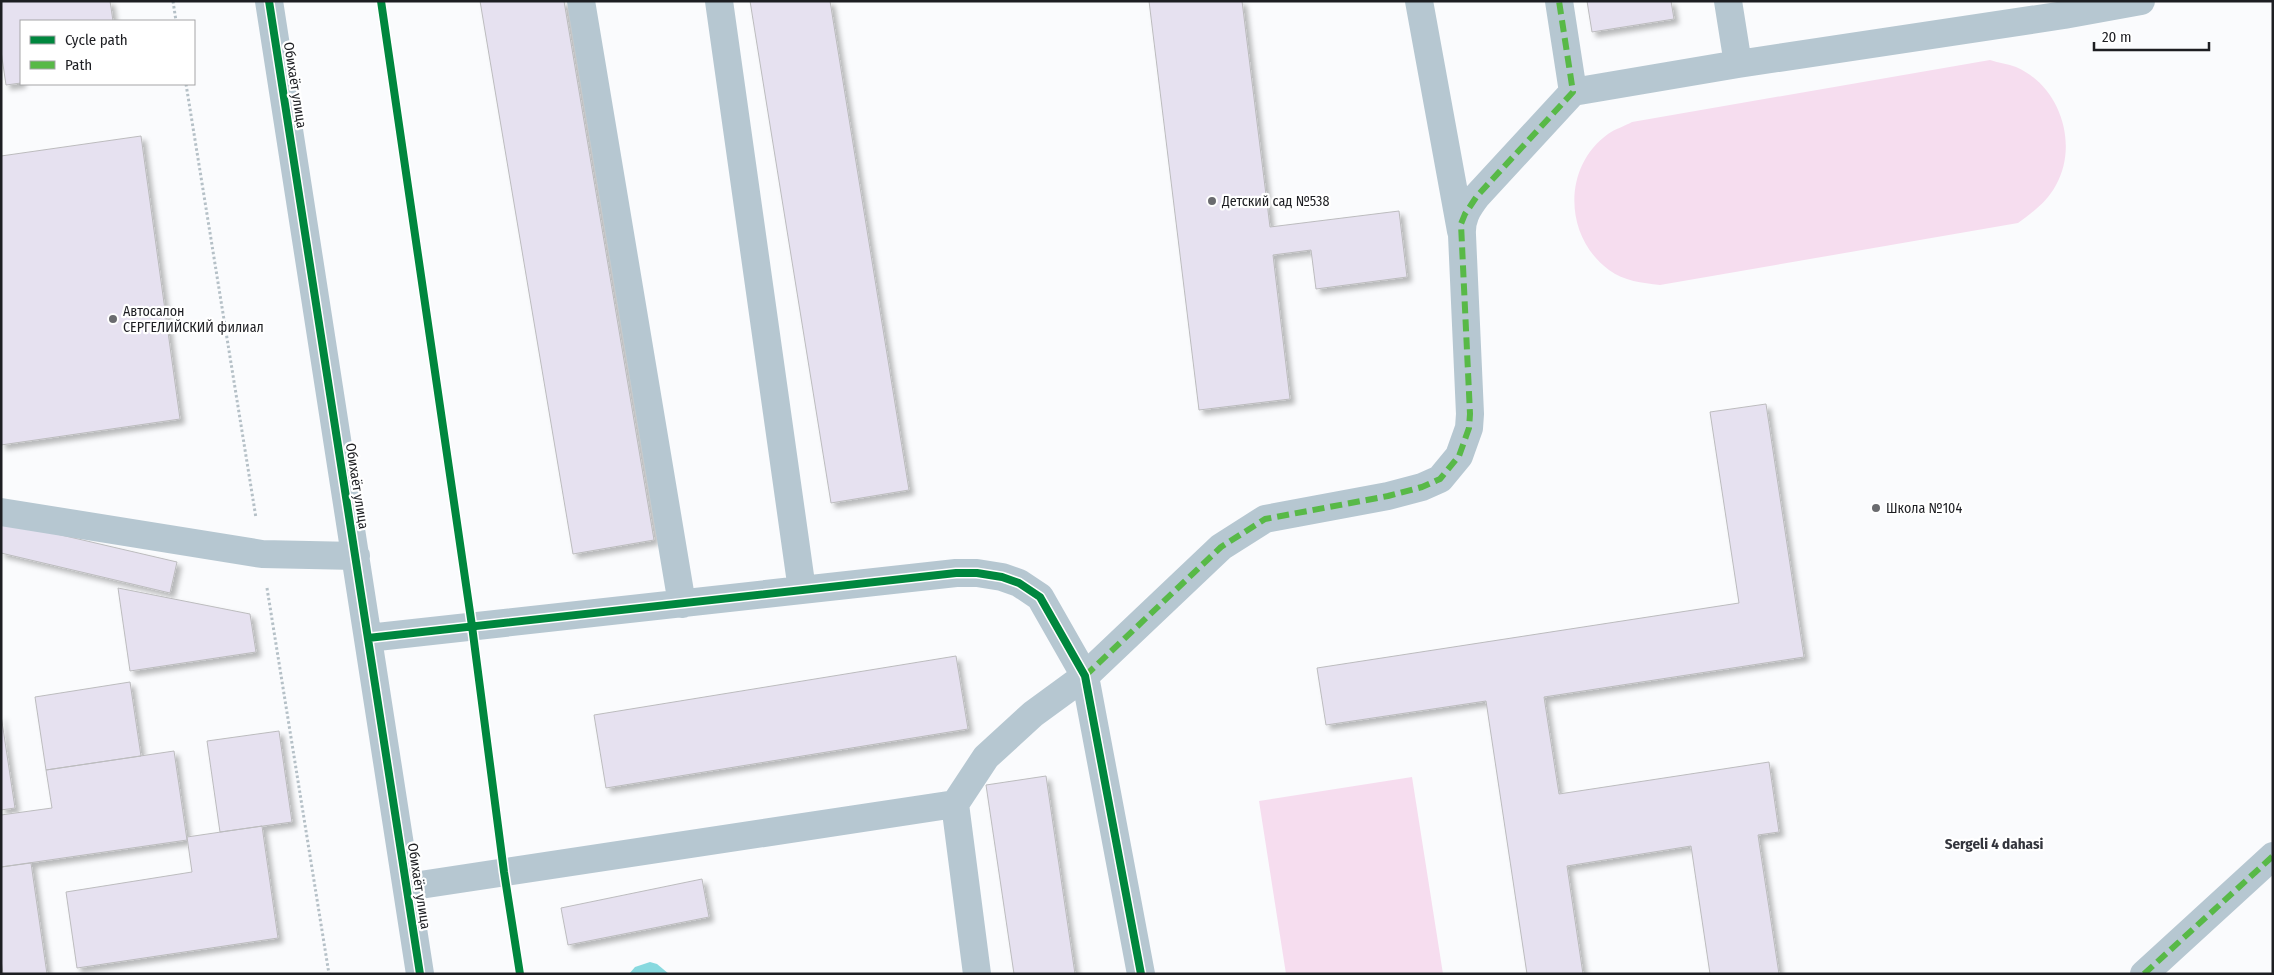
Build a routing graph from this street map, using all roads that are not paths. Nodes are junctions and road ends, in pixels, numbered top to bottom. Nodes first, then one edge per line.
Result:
1 (269, 1) edge
2 (581, 1) edge
3 (719, 1) edge
4 (1419, 1) edge
5 (1559, 1) edge
6 (1728, 1) edge
7 (2141, 1) edge
8 (2063, 8) edge
9 (1738, 64) junction
10 (1573, 92) junction
11 (1462, 235) junction
12 (1, 512) edge
13 (356, 556) junction
14 (802, 590) junction
15 (682, 604) junction
16 (368, 638) junction
17 (1085, 676) junction
18 (955, 804) junction
19 (2273, 856) edge
20 (407, 887) junction
21 (420, 974) edge
22 (977, 974) edge
23 (1141, 974) edge
24 (2144, 974) edge

1 - 13 street, Обихаёт улица
2 - 15 street
3 - 14 street
4 - 11 street
5 - 10 street
6 - 9 street
7 - 8 street
8 - 9 street
9 - 10 street
10 - 11 street
11 - 17 street
12 - 13 street
13 - 16 street, Обихаёт улица
14 - 15 street
14 - 17 street
15 - 16 street
16 - 20 street, Обихаёт улица
17 - 18 street
17 - 23 street
18 - 20 street
18 - 22 street
19 - 24 street
20 - 21 street, Обихаёт улица

